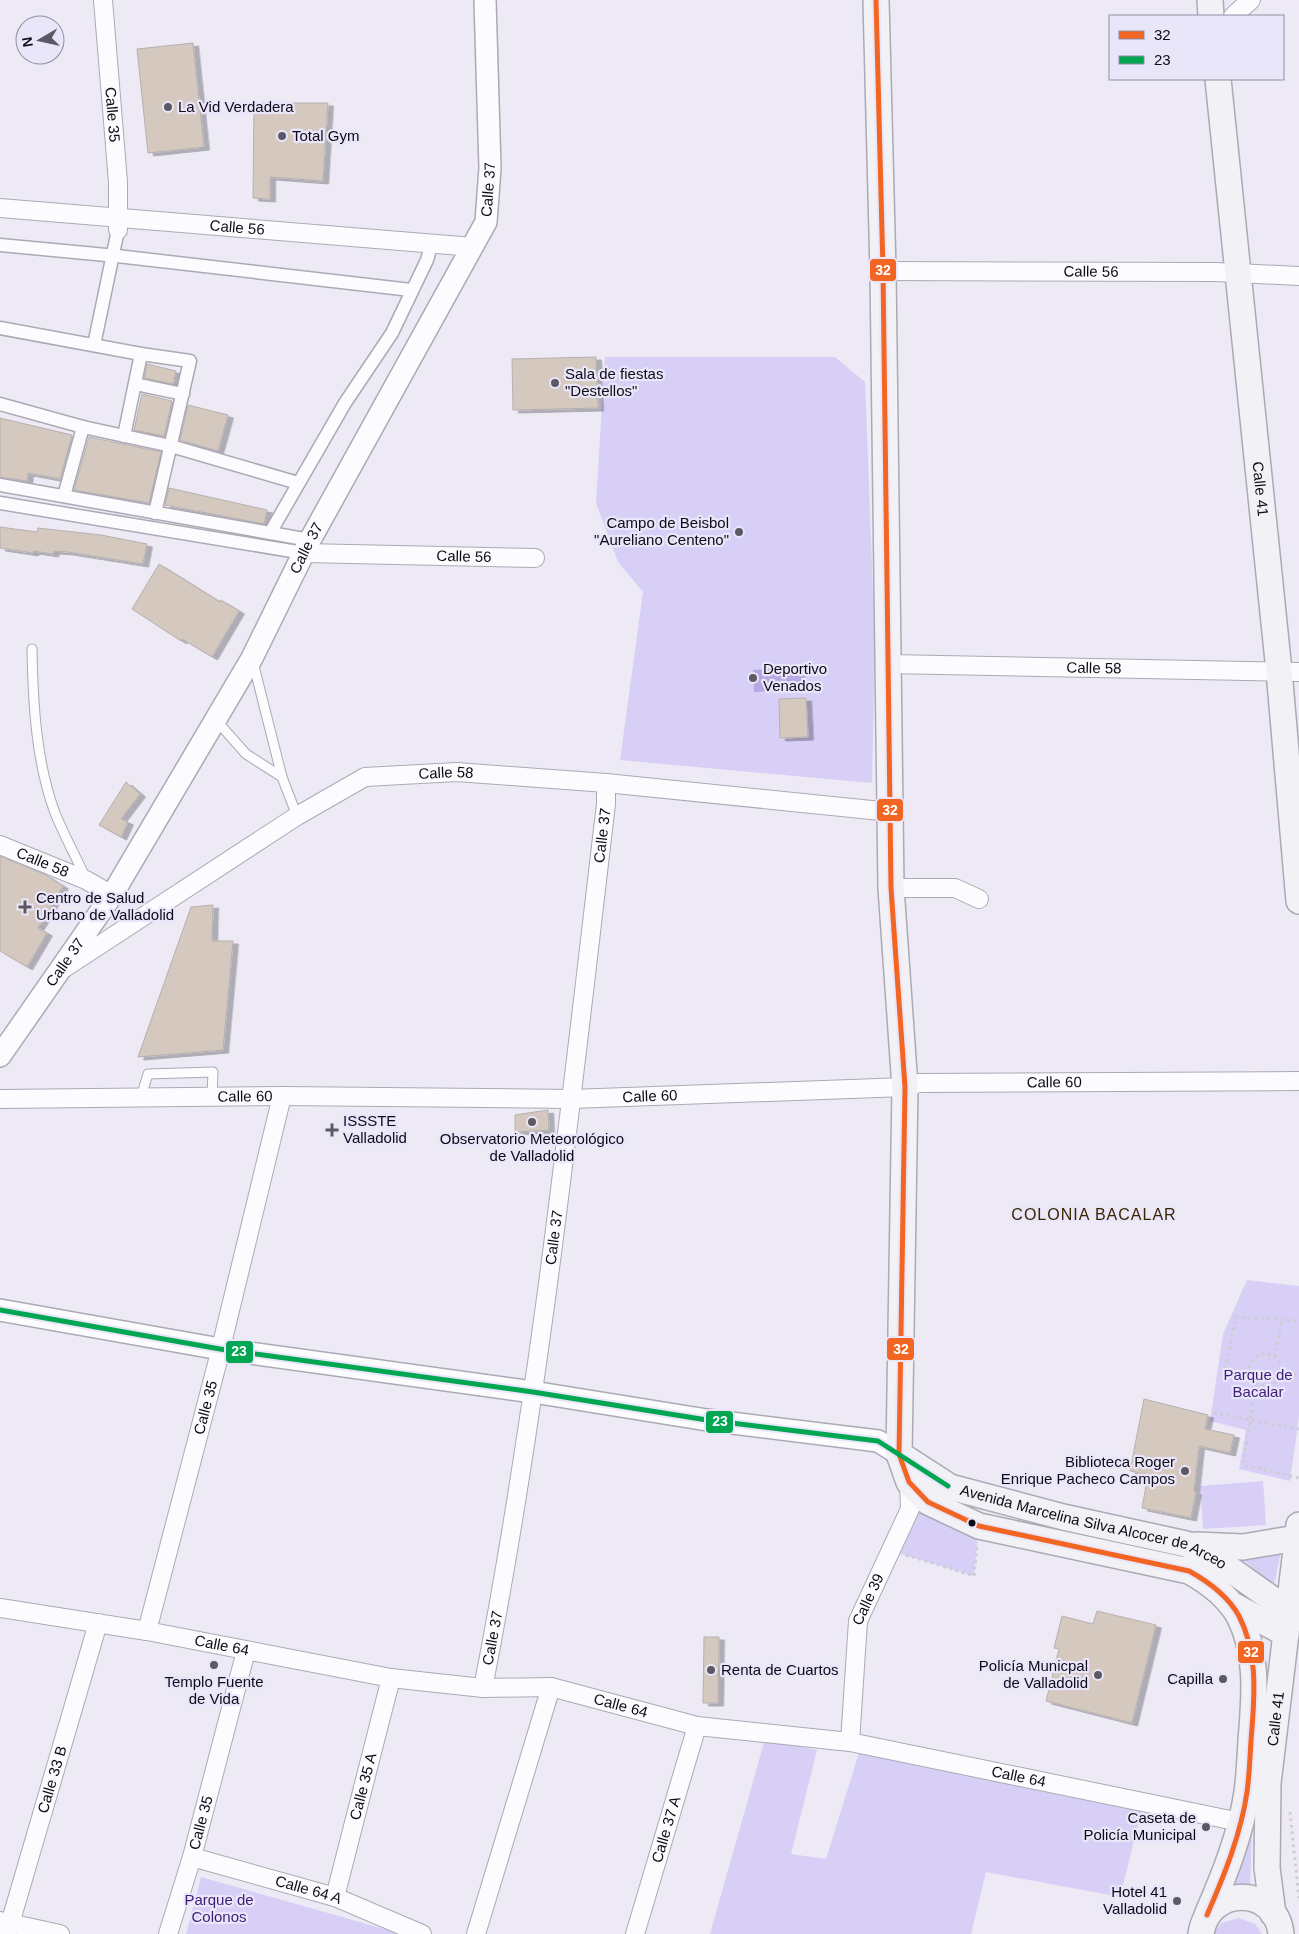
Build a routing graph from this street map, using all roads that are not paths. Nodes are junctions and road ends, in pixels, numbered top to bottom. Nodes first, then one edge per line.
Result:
1 (104, 0) edge
2 (485, 0) edge
3 (876, 0) edge
4 (1210, 0) edge
5 (1250, 0) edge
6 (1212, 15) edge
7 (1234, 15) edge
8 (1218, 80) edge
9 (0, 208) edge
10 (119, 223) junction
11 (432, 243) junction
12 (0, 244) edge
13 (473, 247) junction
14 (113, 255) junction
15 (883, 271) junction
16 (1237, 274) junction
17 (1299, 276) edge
18 (411, 290) junction
19 (0, 328) edge
20 (94, 345) junction
21 (141, 354) junction
22 (135, 384) junction
23 (183, 394) junction
24 (0, 404) edge
25 (83, 427) junction
26 (124, 436) junction
27 (171, 446) junction
28 (298, 483) junction
29 (0, 485) edge
30 (64, 496) junction
31 (0, 502) edge
32 (155, 513) junction
33 (270, 533) junction
34 (307, 546) junction
35 (535, 558) dead end
36 (32, 649) dead end
37 (252, 658) junction
38 (888, 664) junction
39 (1289, 672) edge
40 (215, 719) junction
41 (282, 777) junction
42 (606, 783) junction
43 (891, 812) junction
44 (297, 816) junction
45 (0, 845) edge
46 (86, 880) junction
47 (891, 888) junction
48 (112, 895) junction
49 (979, 899) dead end
50 (1299, 901) edge
51 (56, 973) junction
52 (0, 1056) edge
53 (1299, 1082) edge
54 (905, 1087) junction
55 (212, 1096) junction
56 (282, 1096) junction
57 (141, 1097) junction
58 (0, 1099) edge
59 (571, 1099) junction
60 (0, 1310) edge
61 (220, 1349) junction
62 (533, 1392) junction
63 (908, 1468) junction
64 (1064, 1517) junction
65 (1055, 1543) junction
66 (1186, 1544) junction
67 (1298, 1545) edge
68 (0, 1608) edge
69 (1235, 1610) junction
70 (98, 1624) junction
71 (1290, 1626) junction
72 (147, 1631) junction
73 (246, 1651) junction
74 (1251, 1651) junction
75 (391, 1678) junction
76 (551, 1687) junction
77 (483, 1688) junction
78 (698, 1726) junction
79 (850, 1742) junction
80 (1240, 1822) junction
81 (192, 1858) junction
82 (335, 1897) junction
83 (1204, 1924) edge
84 (1277, 1924) edge
85 (6, 1926) edge
86 (60, 1934) edge
87 (168, 1934) edge
88 (422, 1934) edge
89 (476, 1934) edge
90 (634, 1934) edge

1 - 10 street, Calle 35
2 - 13 street, Calle 37
3 - 15 main road, Calle 39
4 - 6 main road
5 - 7 street
8 - 16 main road, Calle 41
9 - 10 street, Calle 56
10 - 11 street, Calle 56
10 - 14 street
11 - 13 street, Calle 56
11 - 18 street
12 - 14 street
13 - 34 street, Calle 37
14 - 18 street
14 - 20 street
15 - 16 street, Calle 56
15 - 38 main road, Calle 39
16 - 17 street, Calle 56
16 - 39 main road, Calle 41
18 - 28 street
19 - 20 street
20 - 21 street
21 - 22 street
21 - 23 street
22 - 23 street
22 - 26 street
23 - 27 street
24 - 25 street
25 - 26 street
25 - 30 street
26 - 27 street
27 - 28 street
27 - 32 street
28 - 33 street
29 - 30 street
30 - 32 street
31 - 34 street
32 - 33 street
33 - 34 street
34 - 35 street, Calle 56
34 - 37 street, Calle 37
36 - 46 lane
37 - 40 street, Calle 37
37 - 41 lane
38 - 39 street, Calle 58
38 - 43 main road, Calle 39
39 - 50 main road, Calle 41
40 - 41 lane
40 - 48 street, Calle 37
41 - 44 lane
42 - 43 street, Calle 58
42 - 44 street, Calle 58
42 - 59 street, Calle 37
43 - 47 main road, Calle 39
44 - 51 street, Calle 58
45 - 46 street, Calle 58
46 - 48 street, Calle 58
47 - 49 street
47 - 54 main road, Calle 39
48 - 51 street, Calle 37
51 - 52 street, Calle 37
53 - 54 street, Calle 60
54 - 59 street, Calle 60
54 - 63 main road, Calle 39
55 - 56 street, Calle 60
55 - 57 street, Calle 60
55 - 57 lane
56 - 59 street, Calle 60
56 - 61 street, Calle 35
57 - 58 street, Calle 60
59 - 62 street, Calle 37
60 - 61 street
61 - 62 street
61 - 72 street, Calle 35
62 - 63 street
62 - 77 street, Calle 37
63 - 64 main road, Avenida Marcelina Silva Alcocer de Arceo
63 - 65 main road, Avenida Marcelina Silva Alcocer de Arceo
63 - 79 street, Calle 39
64 - 65 main road
64 - 66 main road, Avenida Marcelina Silva Alcocer de Arceo
65 - 69 main road, Avenida Marcelina Silva Alcocer de Arceo
66 - 67 main road
66 - 71 main road, Avenida Marcelina Silva Alcocer de Arceo
67 - 71 main road, Calle 41
68 - 70 street, Calle 64
69 - 71 main road, Avenida Marcelina Silva Alcocer de Arceo
69 - 74 main road, Calle 41
70 - 72 street, Calle 64
70 - 85 street, Calle 33 B
71 - 74 main road
71 - 84 main road, Calle 41
72 - 73 street, Calle 64
73 - 75 street, Calle 64
73 - 81 street, Calle 35
74 - 80 main road, Calle 41
75 - 77 street, Calle 64
75 - 82 street, Calle 35 A
76 - 77 street, Calle 64
76 - 78 street, Calle 64
76 - 89 street
78 - 79 street, Calle 64
78 - 90 street, Calle 37 A
79 - 80 street, Calle 64
80 - 83 main road, Calle 41
81 - 82 street, Calle 64 A
81 - 87 street, Calle 35
82 - 88 street, Calle 64 A
83 - 84 main road
85 - 86 street

